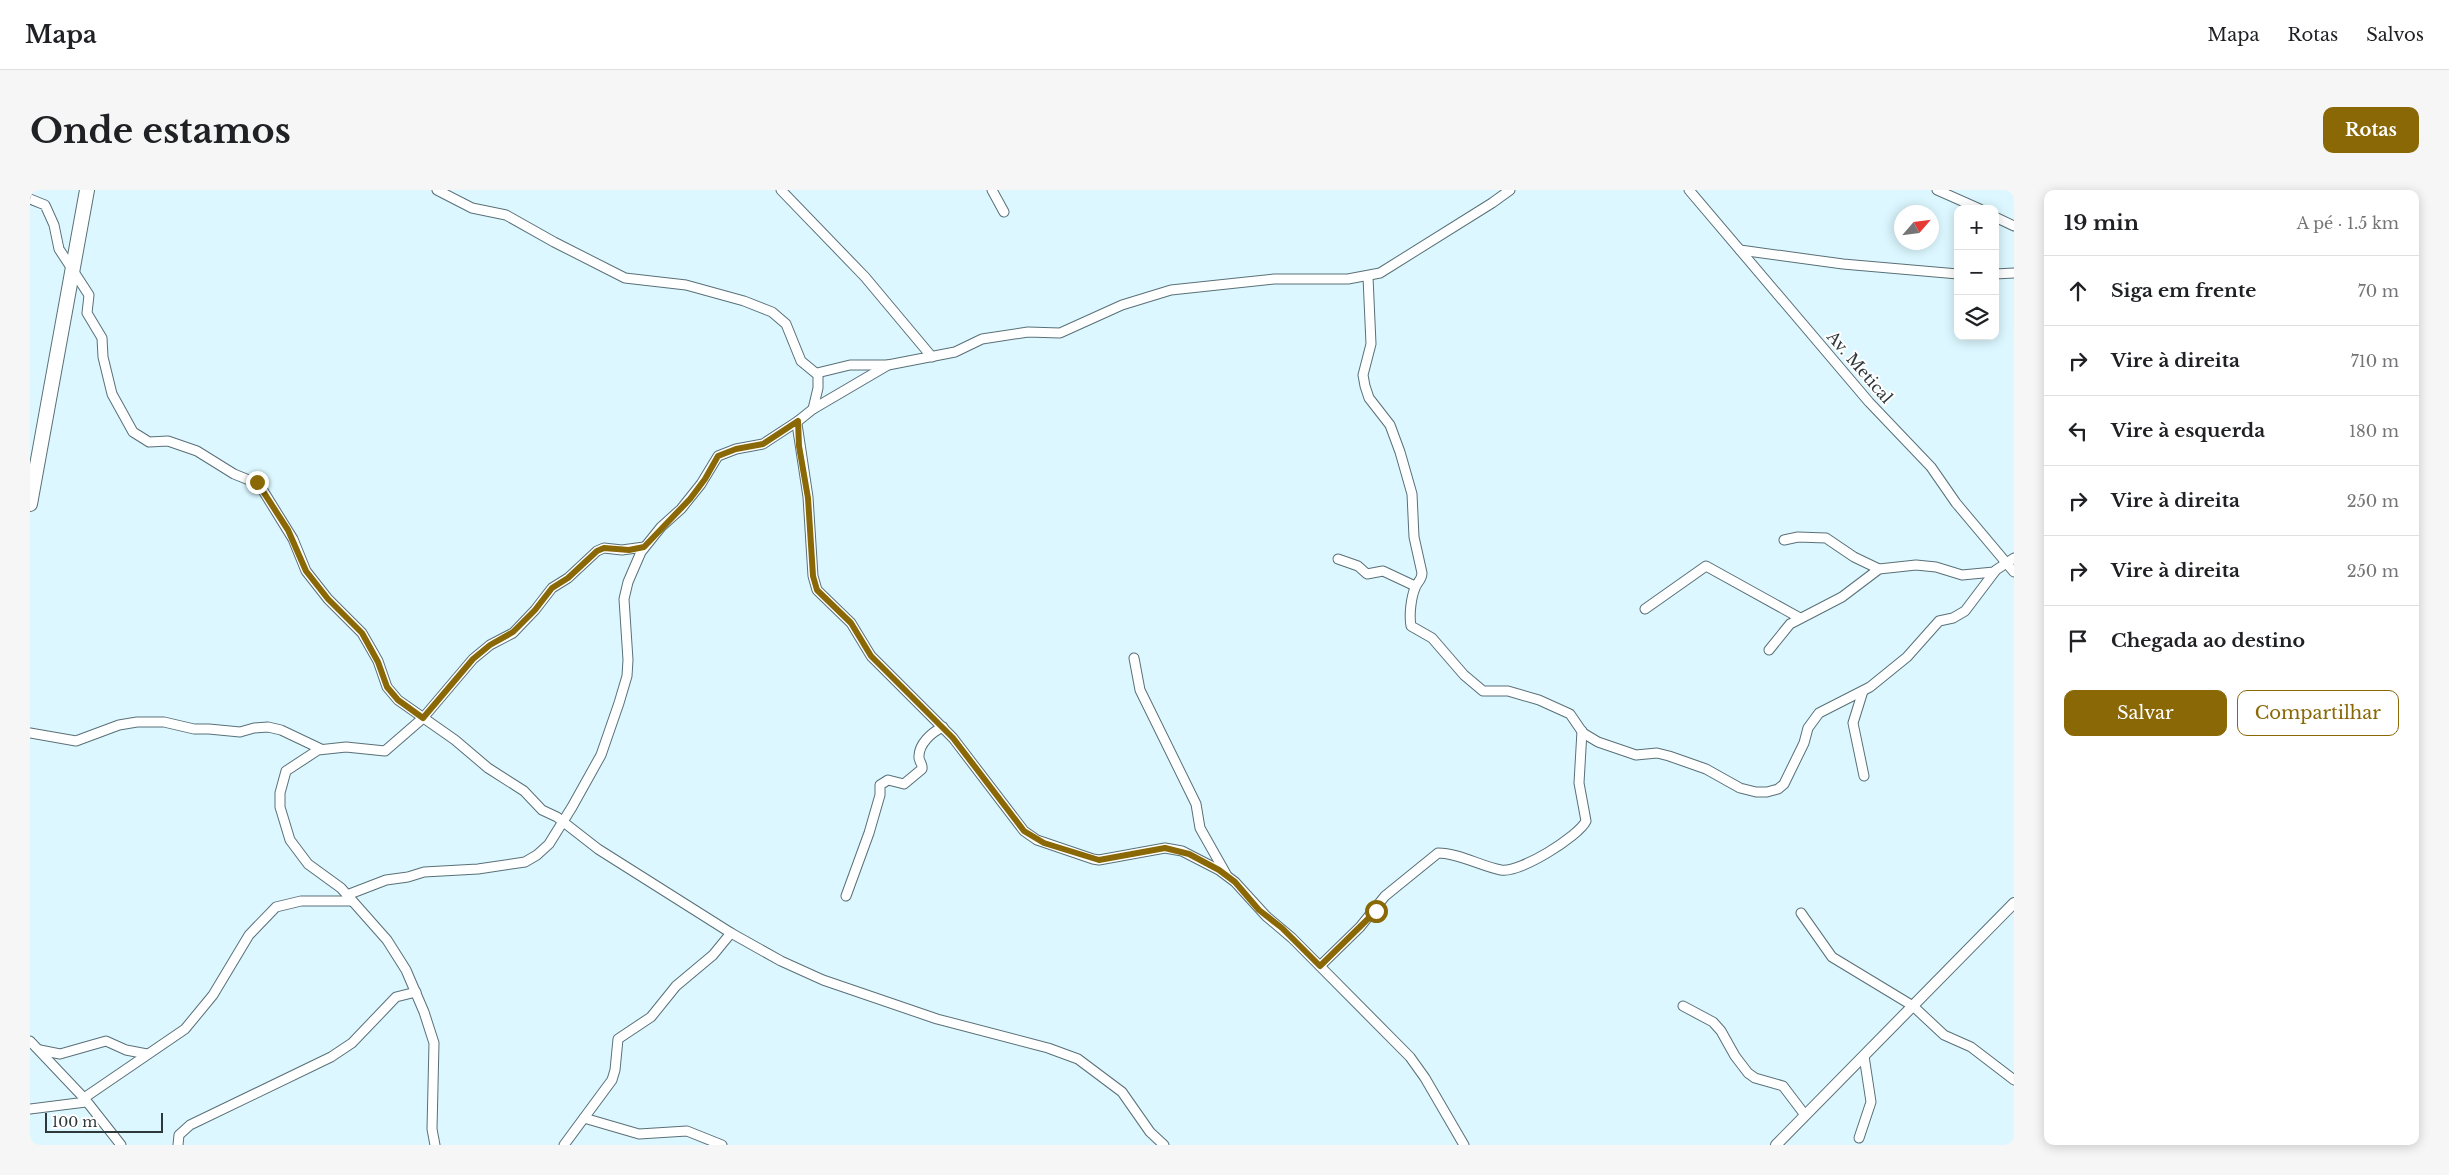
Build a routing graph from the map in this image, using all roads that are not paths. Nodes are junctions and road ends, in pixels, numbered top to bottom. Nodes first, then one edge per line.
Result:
1 (87, 190) edge
2 (437, 190) edge
3 (781, 190) edge
4 (992, 190) edge
5 (1510, 190) edge
6 (1689, 190) edge
7 (1937, 190) edge
8 (30, 199) edge
9 (1971, 205) edge
10 (1004, 212) dead end
11 (1999, 218) edge
12 (2014, 226) edge
13 (1740, 250) junction
14 (72, 272) junction
15 (2014, 273) edge
16 (1954, 274) edge
17 (1999, 274) edge
18 (1368, 277) junction
19 (932, 357) junction
20 (888, 365) junction
21 (817, 373) junction
22 (813, 409) junction
23 (798, 421) junction
24 (30, 504) edge
25 (1784, 540) dead end
26 (644, 547) junction
27 (1338, 559) dead end
28 (2010, 561) edge
29 (1879, 569) junction
30 (1994, 572) junction
31 (2014, 572) edge
32 (1415, 586) junction
33 (1645, 610) dead end
34 (1800, 618) junction
35 (1769, 650) dead end
36 (1134, 658) dead end
37 (1863, 691) junction
38 (423, 718) junction
39 (943, 727) junction
40 (1582, 731) junction
41 (30, 733) edge
42 (321, 749) junction
43 (1864, 776) dead end
44 (563, 822) junction
45 (1226, 874) junction
46 (846, 896) dead end
47 (349, 898) junction
48 (2014, 903) edge
49 (1801, 912) dead end
50 (731, 933) junction
51 (1320, 966) junction
52 (416, 992) junction
53 (1683, 1006) dead end
54 (1913, 1006) junction
55 (30, 1040) edge
56 (40, 1050) junction
57 (147, 1054) junction
58 (1864, 1056) junction
59 (2014, 1080) edge
60 (85, 1100) junction
61 (30, 1109) edge
62 (1805, 1115) junction
63 (584, 1118) junction
64 (1859, 1138) dead end
65 (120, 1145) edge
66 (178, 1145) edge
67 (435, 1145) edge
68 (564, 1145) edge
69 (722, 1145) edge
70 (1164, 1145) edge
71 (1464, 1145) edge
72 (1776, 1145) edge

1 - 14 highway
2 - 21 street
3 - 19 street
4 - 10 street
5 - 18 street
6 - 13 street, Av. Metical
7 - 9 street
8 - 14 street
11 - 12 street
13 - 16 street
13 - 28 street, Av. Metical
14 - 24 highway
14 - 38 street
15 - 17 street
18 - 19 street
18 - 32 street
19 - 20 street
20 - 21 street
20 - 22 street
21 - 22 street
22 - 23 street
23 - 26 street
23 - 39 street
25 - 29 street
26 - 38 street
26 - 44 street
27 - 32 street
28 - 30 street
28 - 31 street, Av. Metical
29 - 30 street
29 - 34 street
30 - 37 street
32 - 40 street
33 - 34 street
34 - 35 street
36 - 45 street
37 - 40 street
37 - 43 street
38 - 42 street
38 - 44 street
39 - 45 street
39 - 46 street
40 - 51 street
41 - 42 street
42 - 47 street
44 - 47 street
44 - 50 street
45 - 51 street
47 - 52 street
47 - 57 street
48 - 54 street
49 - 54 street
50 - 63 street
50 - 70 street
51 - 71 street
52 - 66 street
52 - 67 street
53 - 62 street
54 - 58 street
54 - 59 street
55 - 56 street
56 - 57 street
56 - 60 street
57 - 60 street
58 - 62 street
58 - 64 street
60 - 61 street
60 - 65 street
62 - 72 street
63 - 68 street
63 - 69 street

